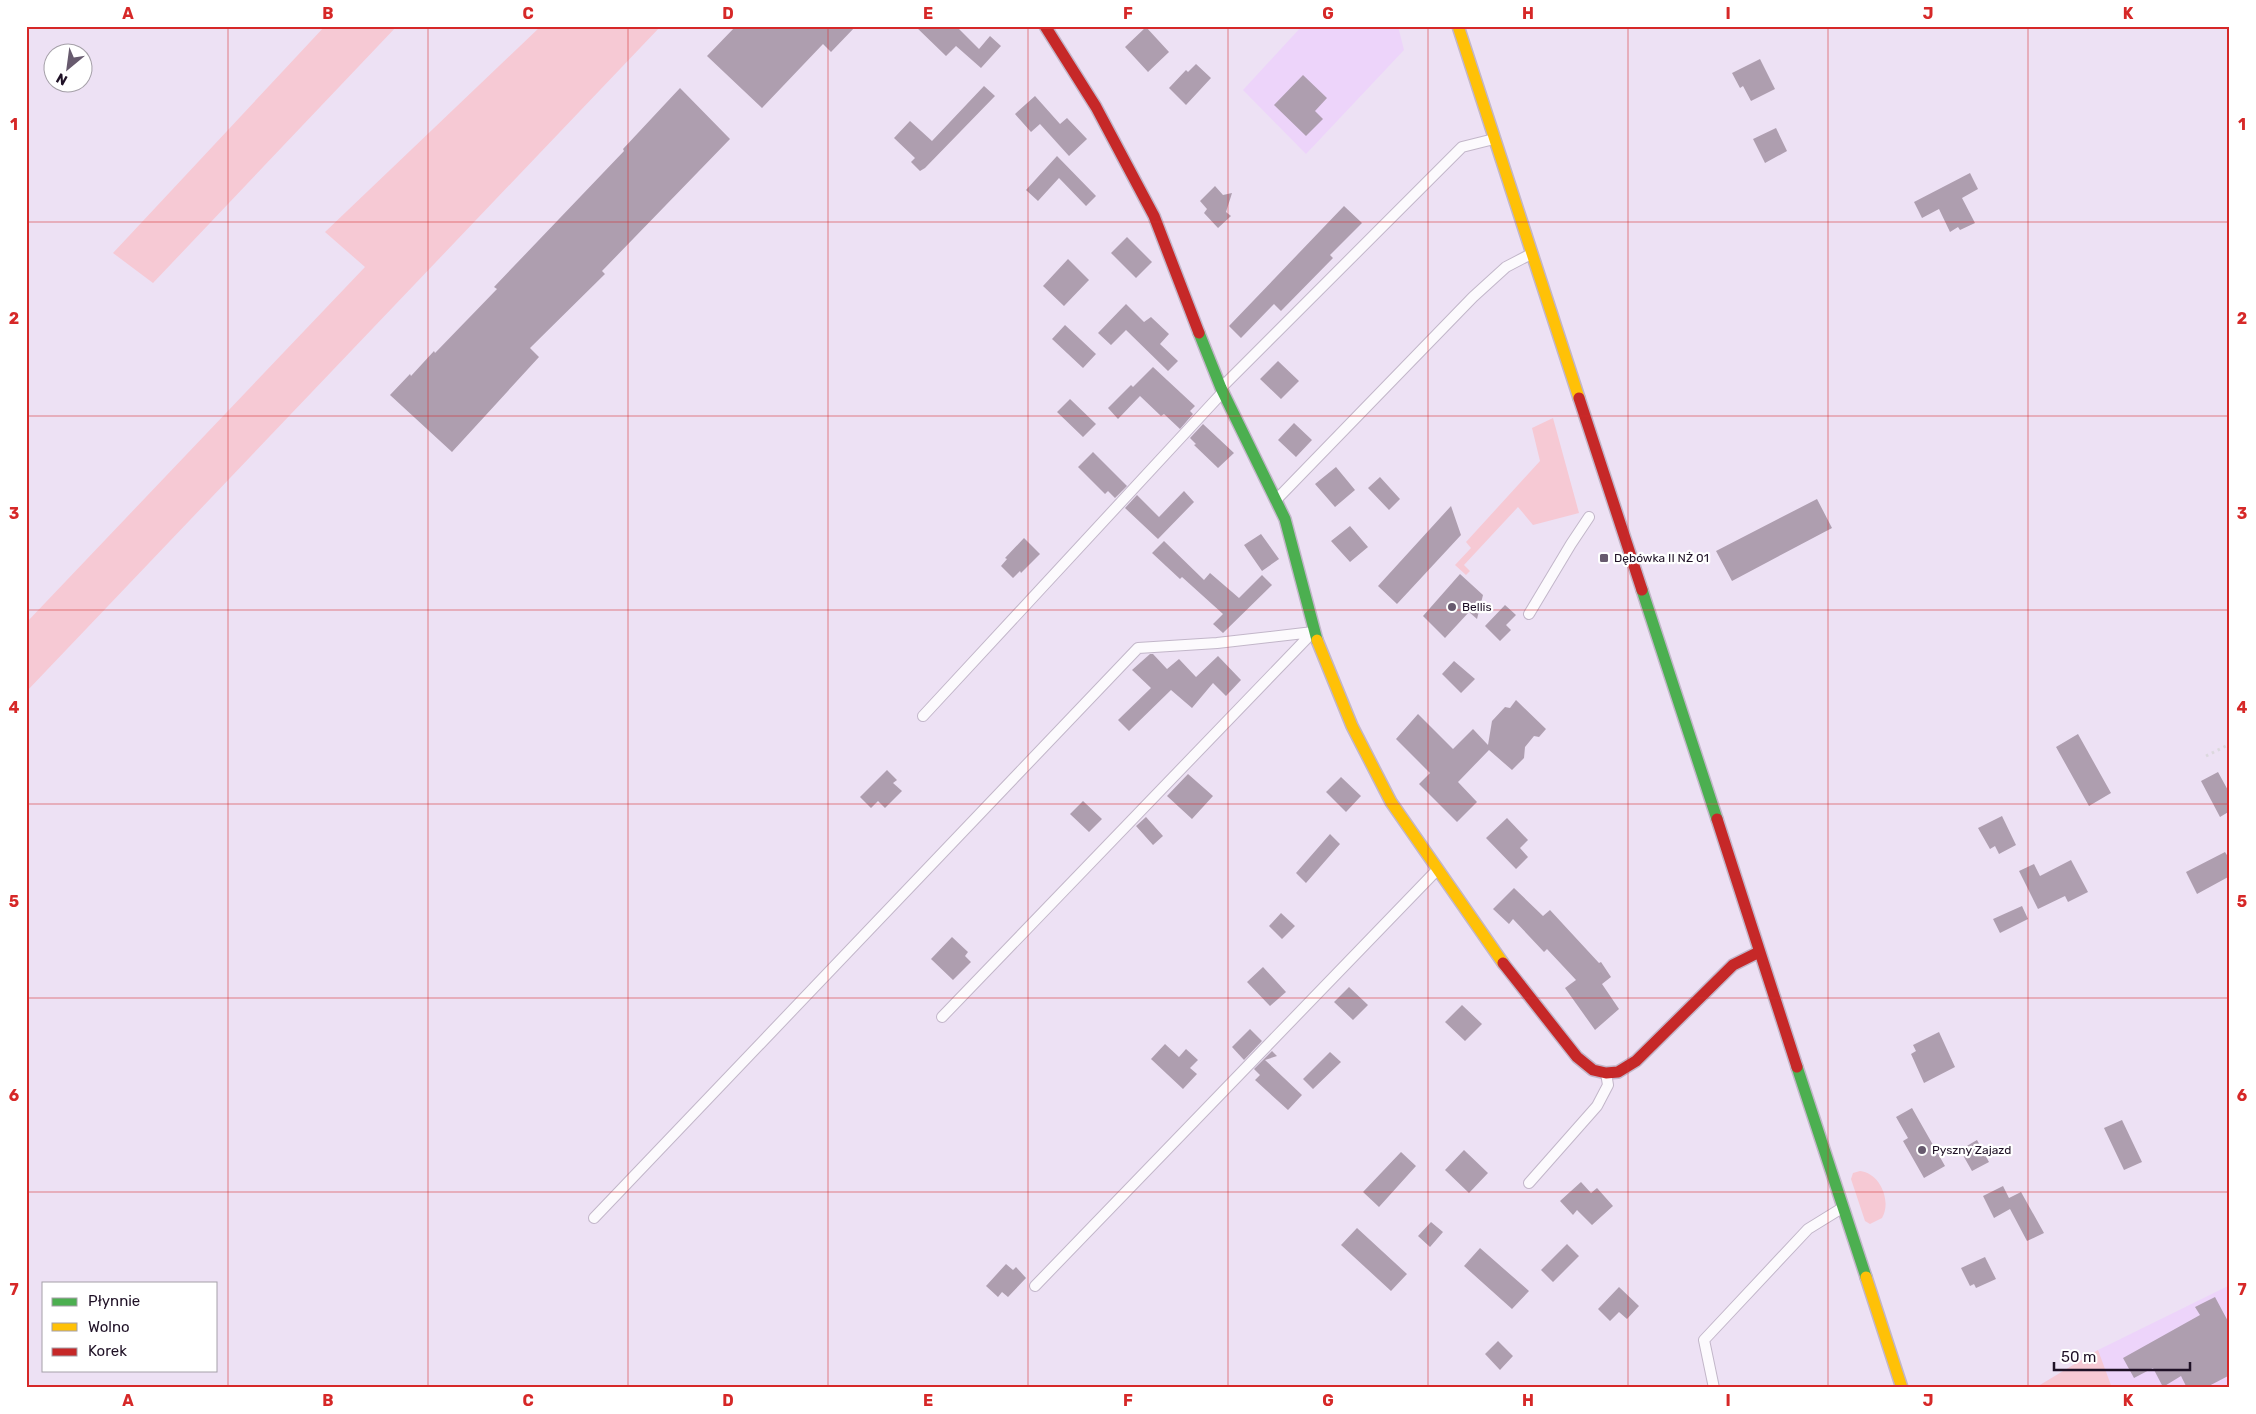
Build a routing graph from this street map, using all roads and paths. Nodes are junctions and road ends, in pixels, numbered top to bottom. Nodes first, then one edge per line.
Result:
1 (1045, 26) edge
2 (1458, 26) edge
3 (1494, 139) junction
4 (1532, 254) junction
5 (1222, 390) junction
6 (1276, 500) junction
7 (1589, 517) dead end
8 (1529, 614) dead end
9 (1314, 632) junction
10 (923, 716) dead end
11 (2230, 744) edge
12 (2206, 756) dead end
13 (1437, 870) junction
14 (1759, 952) junction
15 (942, 1017) dead end
16 (1606, 1073) junction
17 (1529, 1183) dead end
18 (1843, 1207) junction
19 (594, 1218) dead end
20 (1035, 1286) dead end
21 (1714, 1388) edge
22 (1902, 1388) edge

1 - 5 street
2 - 3 street
3 - 4 street
3 - 5 lane
4 - 6 lane
4 - 14 street
5 - 6 street
5 - 10 lane
6 - 9 street
7 - 8 lane
9 - 13 street
9 - 15 lane
9 - 19 lane
11 - 12 path
13 - 16 street
13 - 20 lane
14 - 16 street
14 - 18 street
16 - 17 lane
18 - 21 lane
18 - 22 street

